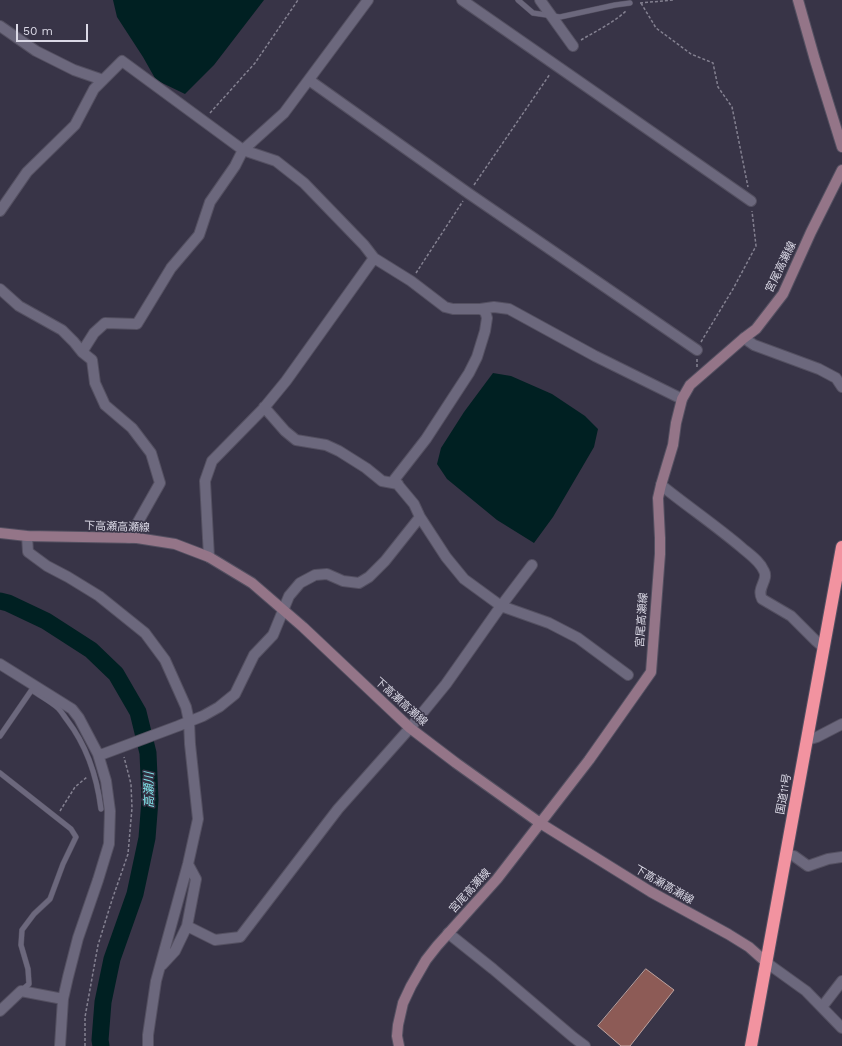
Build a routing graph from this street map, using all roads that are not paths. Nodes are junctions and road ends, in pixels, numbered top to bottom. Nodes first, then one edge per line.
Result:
1 (368, 0) edge
2 (462, 0) edge
3 (518, 0) edge
4 (540, 0) edge
5 (798, 0) edge
6 (630, 4) road end
7 (550, 15) junction
8 (0, 26) edge
9 (573, 46) road end
10 (103, 80) junction
11 (309, 80) junction
12 (842, 147) edge
13 (243, 150) junction
14 (842, 170) edge
15 (751, 201) dead end
16 (0, 211) edge
17 (374, 258) junction
18 (0, 289) edge
19 (480, 309) junction
20 (744, 338) junction
21 (697, 350) dead end
22 (82, 352) junction
23 (842, 387) edge
24 (682, 398) junction
25 (264, 407) junction
26 (398, 484) junction
27 (661, 485) junction
28 (420, 517) junction
29 (0, 533) edge
30 (26, 536) junction
31 (128, 538) junction
32 (842, 547) edge
33 (210, 557) junction
34 (532, 565) dead end
35 (501, 606) junction
36 (283, 609) junction
37 (823, 647) junction
38 (0, 664) edge
39 (628, 675) dead end
40 (33, 688) junction
41 (189, 721) junction
42 (842, 724) edge
43 (410, 728) junction
44 (0, 736) edge
45 (807, 740) junction
46 (101, 754) junction
47 (0, 773) edge
48 (101, 809) dead end
49 (540, 823) junction
50 (786, 854) junction
51 (842, 857) edge
52 (188, 864) junction
53 (187, 926) junction
54 (448, 933) junction
55 (766, 963) junction
56 (160, 966) junction
57 (842, 981) edge
58 (21, 991) junction
59 (63, 999) junction
60 (822, 1007) junction
61 (0, 1011) edge
62 (842, 1028) edge
63 (60, 1046) edge
64 (148, 1046) edge
65 (399, 1046) edge
66 (585, 1046) edge
67 (751, 1046) edge

1 - 11 street
2 - 15 street
3 - 7 lane
4 - 7 street
5 - 12 main road
6 - 7 lane
7 - 9 street
8 - 10 street
10 - 13 street
10 - 16 street
11 - 13 street
11 - 21 street
13 - 17 street
13 - 22 street
14 - 20 main road, 宮尾高瀬線
17 - 19 street
17 - 25 street
18 - 22 street
19 - 24 street
19 - 26 street
20 - 23 street
20 - 24 main road, 宮尾高瀬線
22 - 31 street
24 - 27 main road, 宮尾高瀬線
25 - 26 street
25 - 33 street
26 - 28 street
27 - 37 street
27 - 49 main road, 宮尾高瀬線
28 - 35 street
28 - 36 street
29 - 30 main road, 下高瀬高瀬線
30 - 31 main road, 下高瀬高瀬線
30 - 41 street
31 - 33 main road, 下高瀬高瀬線
32 - 37 highway, 国道11号
33 - 36 main road, 下高瀬高瀬線
34 - 35 street
35 - 39 street
35 - 43 street
36 - 41 street
36 - 43 main road, 下高瀬高瀬線
37 - 45 highway, 国道11号
38 - 40 street
40 - 44 lane
40 - 46 street
40 - 48 lane
41 - 46 street
41 - 52 street
42 - 45 street
43 - 49 main road, 下高瀬高瀬線
43 - 53 street
45 - 50 highway, 国道11号
46 - 59 street
47 - 58 lane
49 - 54 main road, 宮尾高瀬線
49 - 55 main road, 下高瀬高瀬線
50 - 51 street
50 - 55 highway, 国道11号
52 - 53 street
52 - 56 street
53 - 56 street
54 - 65 main road, 宮尾高瀬線
54 - 66 street
55 - 60 street
55 - 67 highway, 国道11号
56 - 64 street
57 - 60 street
58 - 59 street
58 - 61 street
59 - 63 street
60 - 62 street

